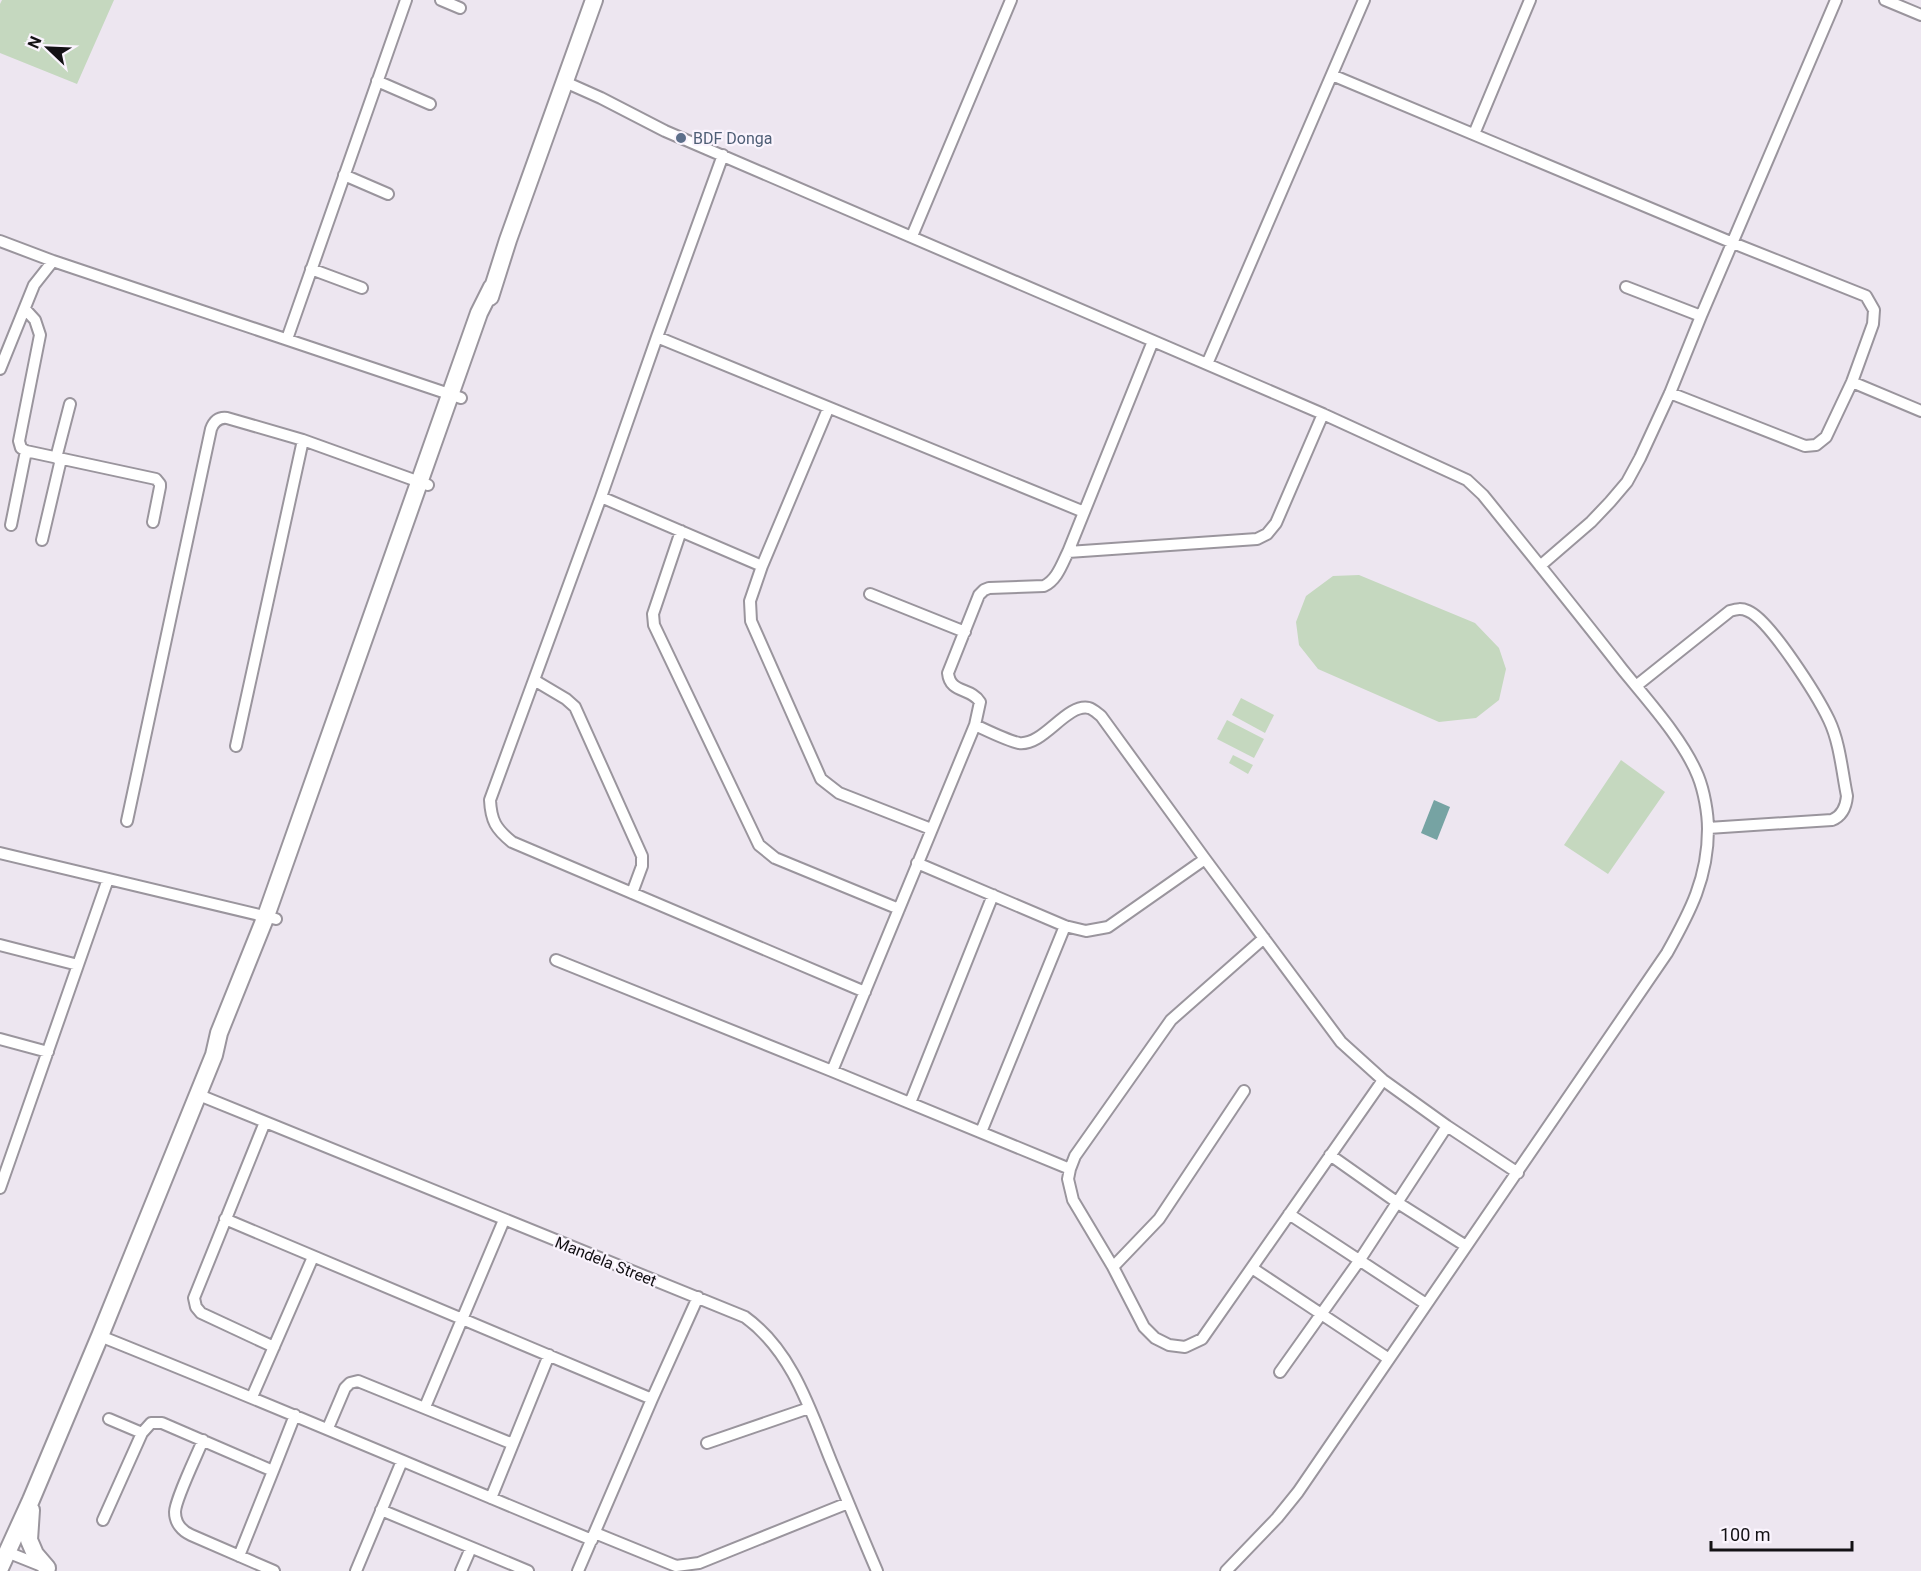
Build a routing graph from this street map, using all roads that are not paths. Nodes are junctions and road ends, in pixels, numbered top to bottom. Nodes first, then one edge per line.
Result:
1 (406, 0) edge
2 (441, 0) edge
3 (594, 0) edge
4 (1011, 0) edge
5 (1364, 0) edge
6 (1530, 0) edge
7 (1836, 0) edge
8 (1885, 0) edge
9 (460, 8) dead end
10 (1921, 15) edge
11 (1332, 75) junction
12 (377, 81) junction
13 (565, 82) junction
14 (430, 104) dead end
15 (1474, 134) junction
16 (723, 155) junction
17 (344, 175) junction
18 (388, 194) dead end
19 (912, 236) junction
20 (0, 241) edge
21 (1733, 243) junction
22 (53, 261) junction
23 (311, 269) junction
24 (1626, 287) dead end
25 (362, 288) dead end
26 (25, 309) junction
27 (1701, 316) junction
28 (657, 337) junction
29 (287, 339) junction
30 (1153, 341) junction
31 (1207, 364) junction
32 (0, 369) edge
33 (1852, 382) junction
34 (1671, 393) junction
35 (456, 396) junction
36 (70, 404) dead end
37 (828, 409) junction
38 (1921, 411) edge
39 (1323, 414) junction
40 (303, 440) junction
41 (26, 451) junction
42 (59, 458) junction
43 (423, 483) junction
44 (601, 497) junction
45 (1084, 512) junction
46 (153, 522) dead end
47 (11, 525) dead end
48 (681, 531) junction
49 (42, 540) dead end
50 (1068, 552) junction
51 (762, 566) junction
52 (1540, 566) junction
53 (870, 594) dead end
54 (965, 632) junction
55 (534, 680) junction
56 (1636, 686) junction
57 (975, 725) junction
58 (236, 746) dead end
59 (127, 821) dead end
60 (1708, 828) junction
61 (931, 829) junction
62 (0, 853) edge
63 (1205, 859) junction
64 (917, 863) junction
65 (108, 879) junction
66 (632, 893) junction
67 (993, 895) junction
68 (898, 909) junction
69 (271, 917) junction
70 (1065, 926) junction
71 (1264, 938) junction
72 (0, 945) edge
73 (556, 960) dead end
74 (78, 965) junction
75 (865, 992) junction
76 (0, 1039) edge
77 (48, 1052) junction
78 (832, 1071) junction
79 (1383, 1080) junction
80 (1244, 1091) dead end
81 (199, 1095) junction
82 (910, 1103) junction
83 (265, 1122) junction
84 (1447, 1126) junction
85 (981, 1132) junction
86 (1330, 1155) junction
87 (1070, 1169) junction
88 (1518, 1173) junction
89 (0, 1188) edge
90 (1398, 1203) junction
91 (1289, 1214) junction
92 (225, 1219) junction
93 (504, 1220) junction
94 (1466, 1246) junction
95 (313, 1257) junction
96 (1359, 1261) junction
97 (1113, 1267) junction
98 (1252, 1268) junction
99 (698, 1297) junction
100 (1426, 1304) junction
101 (1322, 1314) junction
102 (461, 1318) junction
103 (100, 1336) junction
104 (274, 1347) junction
105 (549, 1355) junction
106 (1389, 1359) junction
107 (1281, 1372) dead end
108 (252, 1397) junction
109 (652, 1399) junction
110 (425, 1407) junction
111 (809, 1408) junction
112 (295, 1415) junction
113 (109, 1419) dead end
114 (328, 1428) junction
115 (142, 1433) junction
116 (204, 1440) junction
117 (707, 1443) dead end
118 (513, 1444) junction
119 (402, 1461) junction
120 (273, 1471) junction
121 (491, 1498) junction
122 (31, 1500) junction
123 (848, 1503) junction
124 (381, 1510) junction
125 (103, 1520) dead end
126 (593, 1537) junction
127 (471, 1548) junction
128 (7, 1552) junction
129 (239, 1556) junction
130 (0, 1568) edge
131 (50, 1570) edge
132 (274, 1571) edge
133 (356, 1571) edge
134 (461, 1571) edge
135 (528, 1571) edge
136 (578, 1571) edge
137 (876, 1571) edge
138 (1226, 1571) edge

1 - 12 street
2 - 9 street
3 - 13 main road
4 - 19 street
5 - 11 street
6 - 15 street
7 - 21 street
8 - 10 street
11 - 15 street
11 - 31 street
12 - 14 street
12 - 17 street
13 - 16 street
13 - 35 main road
15 - 21 street
16 - 19 street
16 - 28 street
17 - 18 street
17 - 23 street
19 - 30 street
20 - 22 street
21 - 27 street
21 - 33 street
22 - 26 street
22 - 29 street
23 - 25 street
23 - 29 street
24 - 27 street
26 - 32 street
26 - 41 street
27 - 34 street
28 - 37 street
28 - 44 street
29 - 35 street
30 - 31 street
30 - 45 street
31 - 39 street
33 - 34 street
33 - 38 street
34 - 52 street
35 - 43 main road
36 - 42 street
37 - 45 street
37 - 51 street
39 - 50 street
39 - 52 street
40 - 43 street
40 - 58 street
40 - 59 street
41 - 42 street
41 - 47 street
42 - 46 street
42 - 49 street
43 - 69 main road
44 - 48 street
44 - 55 street
45 - 50 street
48 - 51 street
48 - 68 street
50 - 54 street
51 - 61 street
52 - 56 street
53 - 54 street
54 - 57 street
55 - 66 street
55 - 66 street
56 - 60 street
56 - 60 street
57 - 61 street
57 - 63 street
60 - 88 street
61 - 64 street
62 - 65 street
63 - 70 street
63 - 71 street
64 - 67 street
64 - 68 street
65 - 69 street
65 - 74 street
66 - 75 street
67 - 70 street
67 - 82 street
68 - 75 street
69 - 81 main road
70 - 85 street
71 - 79 street
71 - 87 street
72 - 74 street
73 - 78 street
74 - 77 street
75 - 78 street
76 - 77 street
77 - 89 street
78 - 82 street
79 - 84 street
79 - 86 street
80 - 97 street
81 - 83 street, Mandela Street
81 - 103 main road
82 - 85 street
83 - 92 street
83 - 93 street, Mandela Street
84 - 88 street
84 - 90 street
85 - 87 street
86 - 90 street
86 - 91 street
87 - 97 street
88 - 94 street
90 - 94 street
90 - 96 street
91 - 96 street
91 - 98 street
92 - 95 street
92 - 104 street
93 - 99 street, Mandela Street
93 - 102 street
94 - 100 street
95 - 102 street
95 - 104 street
96 - 100 street
96 - 101 street
97 - 98 street
98 - 101 street
99 - 109 street
99 - 111 street, Mandela Street
100 - 106 street
101 - 106 street
101 - 107 street
102 - 105 street
102 - 110 street
103 - 108 street
103 - 122 main road
104 - 108 street
105 - 109 street
105 - 118 street
106 - 138 street
108 - 112 street
109 - 126 street
110 - 114 street
110 - 118 street
111 - 117 street
111 - 123 street, Mandela Street
112 - 114 street
112 - 120 street
113 - 115 street
114 - 119 street
115 - 116 street
115 - 125 street
116 - 120 street
116 - 129 street
118 - 121 street
119 - 121 street
119 - 124 street
120 - 129 street
121 - 126 street
122 - 128 main road
122 - 131 main road
123 - 126 street
123 - 137 street, Mandela Street
124 - 127 street
124 - 133 street
126 - 136 street
127 - 134 street
127 - 135 street
128 - 130 main road
128 - 131 street
129 - 132 street

